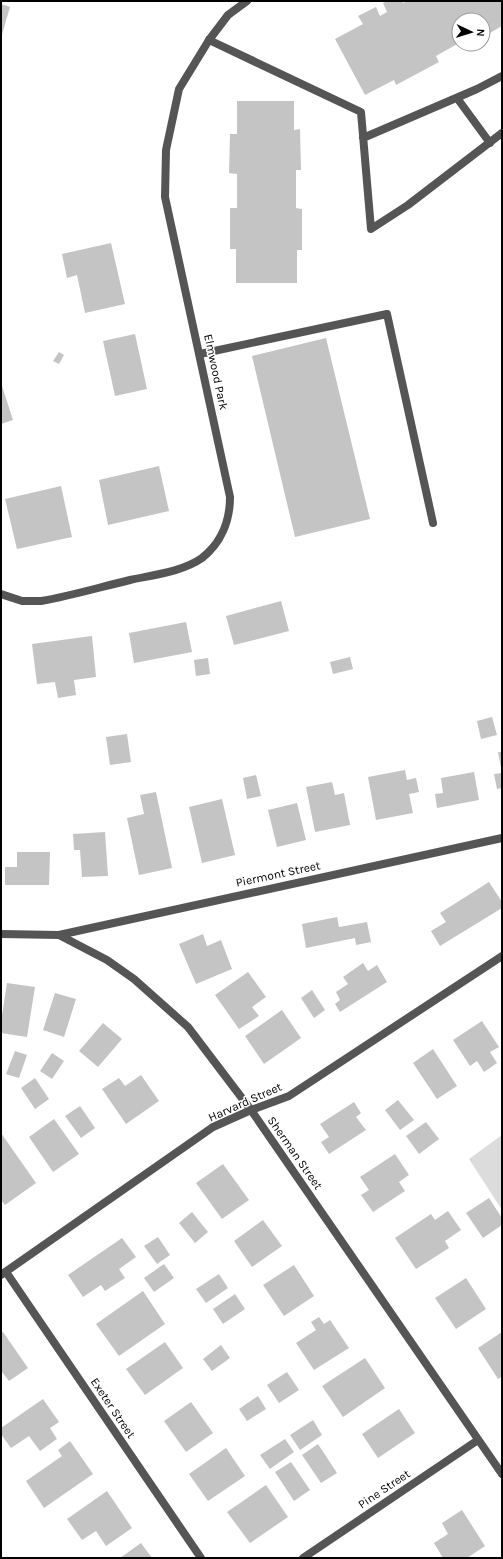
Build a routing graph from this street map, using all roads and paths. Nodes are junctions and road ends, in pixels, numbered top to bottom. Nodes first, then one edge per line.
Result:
1 (247, 1) edge
2 (208, 40) junction
3 (502, 76) edge
4 (456, 98) junction
5 (502, 133) edge
6 (363, 138) junction
7 (490, 143) junction
8 (200, 354) junction
9 (433, 523) dead end
10 (1, 594) edge
11 (502, 838) edge
12 (1, 934) edge
13 (59, 935) junction
14 (502, 956) edge
15 (251, 1110) junction
16 (3, 1273) edge
17 (478, 1440) junction
18 (502, 1474) edge
19 (201, 1558) edge
20 (303, 1558) edge

1 - 2 street, Elmwood Park
2 - 6 street
2 - 8 street, Elmwood Park
3 - 4 street
4 - 6 street
4 - 7 street
5 - 7 street
6 - 7 street
8 - 9 street
8 - 10 street, Elmwood Park
11 - 13 street, Piermont Street
12 - 13 street, Sherman Street
13 - 15 street, Sherman Street
14 - 15 street, Harvard Street
15 - 16 street, Harvard Street
15 - 17 street, Sherman Street
16 - 19 street, Exeter Street
17 - 18 street, Sherman Street
17 - 20 street, Pine Street

